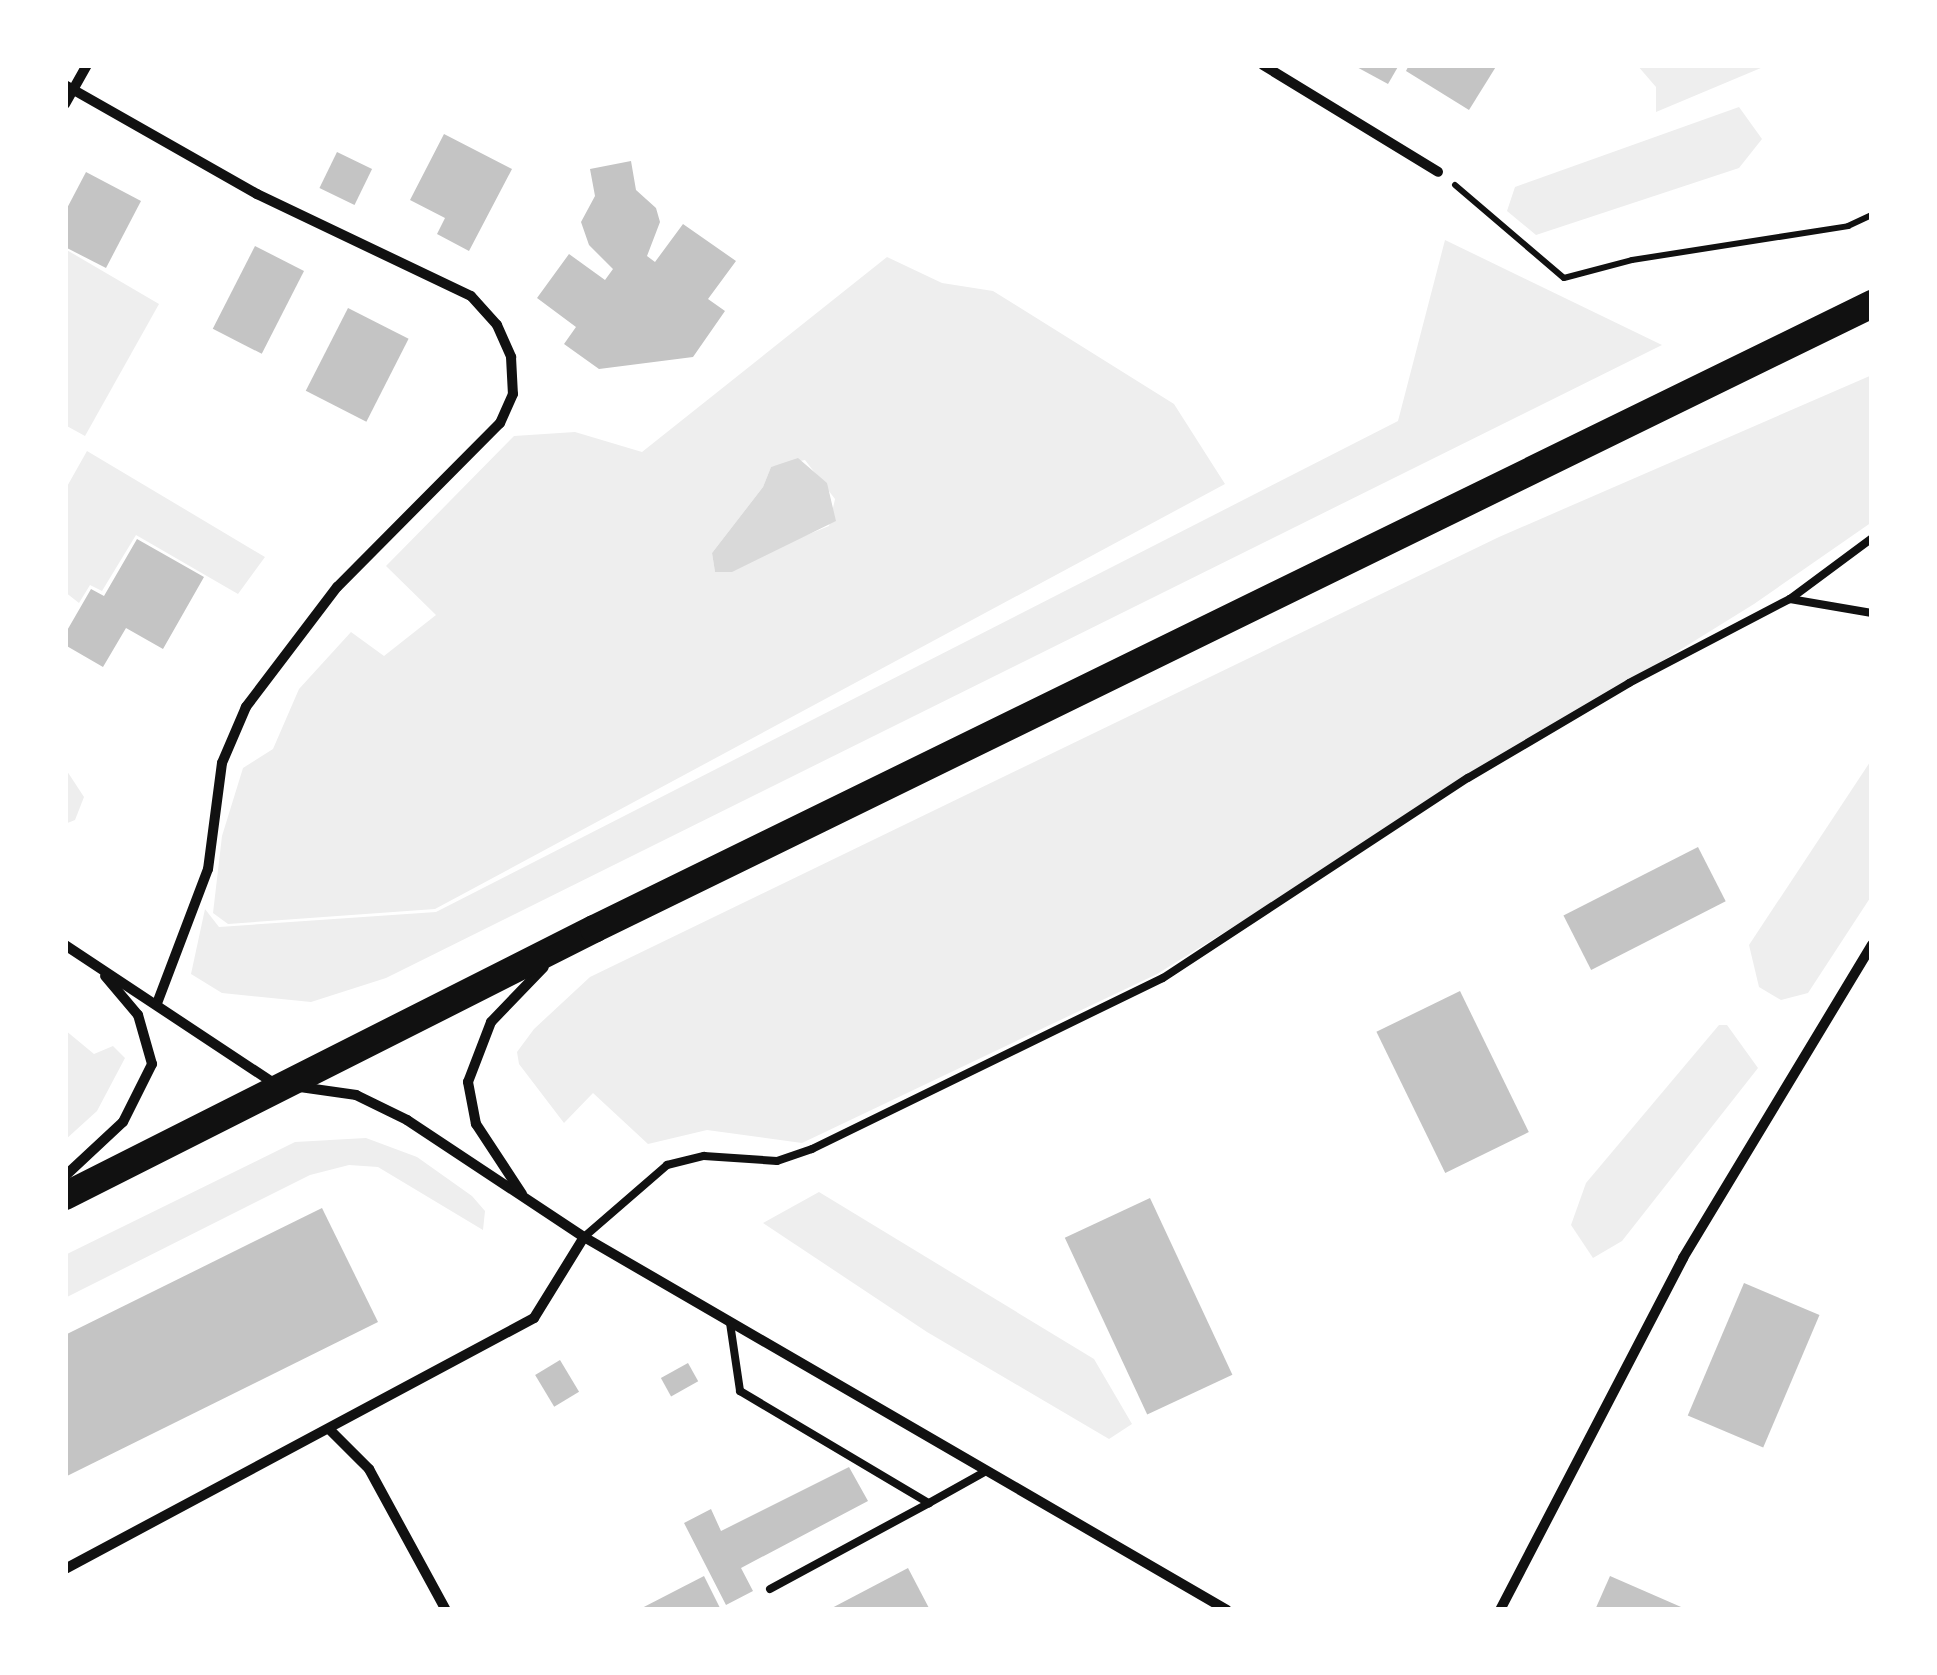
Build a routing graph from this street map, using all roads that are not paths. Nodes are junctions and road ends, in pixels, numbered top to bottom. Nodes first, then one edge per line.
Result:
1 (87, 65) edge
2 (1263, 65) edge
3 (69, 87) edge
4 (65, 104) edge
5 (1438, 172) road end
6 (1872, 304) edge
7 (1872, 538) edge
8 (1790, 600) junction
9 (1872, 613) edge
10 (594, 929) junction
11 (1872, 945) edge
12 (67, 946) edge
13 (157, 1003) junction
14 (279, 1086) junction
15 (65, 1176) edge
16 (65, 1196) edge
17 (525, 1199) junction
18 (584, 1236) junction
19 (730, 1323) junction
20 (329, 1430) junction
21 (983, 1473) junction
22 (928, 1503) junction
23 (65, 1569) edge
24 (770, 1589) dead end
25 (446, 1610) edge
26 (1227, 1610) edge
27 (1500, 1610) edge

1 - 3 street
2 - 5 street
3 - 4 street
3 - 13 street
6 - 10 highway
7 - 8 lane
8 - 9 lane
8 - 18 lane
10 - 14 highway
10 - 17 street
11 - 27 street
12 - 13 street
12 - 15 street
13 - 14 street
14 - 16 highway
14 - 17 street
17 - 18 street
18 - 19 street
18 - 20 street
19 - 21 street
19 - 22 lane
20 - 23 street
20 - 25 street
21 - 22 lane
21 - 26 street
22 - 24 lane

